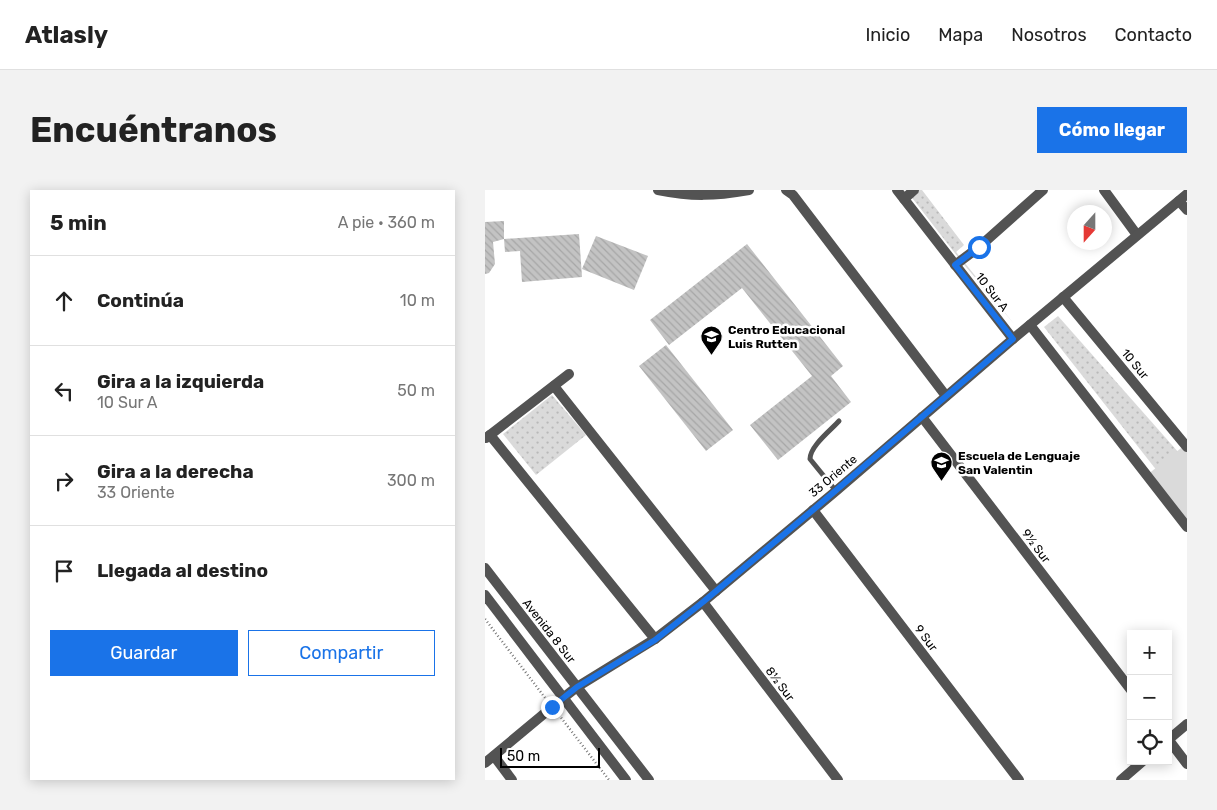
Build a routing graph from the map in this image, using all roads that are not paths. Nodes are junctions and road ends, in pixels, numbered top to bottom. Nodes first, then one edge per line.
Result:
1 (658, 190) edge
2 (749, 190) edge
3 (786, 190) edge
4 (897, 190) edge
5 (915, 190) edge
6 (1043, 190) edge
7 (1104, 190) edge
8 (1183, 197) edge
9 (904, 199) junction
10 (1187, 210) edge
11 (1137, 235) junction
12 (955, 265) junction
13 (1063, 297) junction
14 (1030, 325) junction
15 (1013, 339) junction
16 (569, 374) dead end
17 (553, 386) junction
18 (946, 396) junction
19 (922, 417) junction
20 (839, 421) dead end
21 (488, 437) edge
22 (1187, 447) edge
23 (835, 491) junction
24 (813, 510) junction
25 (1187, 527) edge
26 (485, 568) edge
27 (716, 591) junction
28 (485, 595) edge
29 (703, 602) junction
30 (655, 640) junction
31 (1127, 685) edge
32 (577, 687) junction
33 (563, 698) junction
34 (1187, 724) edge
35 (1172, 736) edge
36 (1172, 744) edge
37 (494, 756) junction
38 (485, 763) edge
39 (1187, 764) edge
40 (1138, 765) edge
41 (512, 780) edge
42 (626, 780) edge
43 (649, 780) edge
44 (838, 780) edge
45 (1019, 780) edge
46 (1121, 780) edge

1 - 2 street
3 - 18 street
4 - 9 street, 10 Sur A
5 - 9 street
6 - 12 street
7 - 11 street
8 - 10 street
8 - 11 street, 33 Oriente
9 - 12 street, 10 Sur A
11 - 13 street, 33 Oriente
12 - 15 street, 10 Sur A
13 - 14 street, 33 Oriente
13 - 22 street, 10 Sur
14 - 15 street, 33 Oriente
14 - 25 street
15 - 18 street, 33 Oriente
16 - 17 street
17 - 21 street
17 - 27 street
18 - 19 street, 33 Oriente
19 - 23 street, 33 Oriente
19 - 31 street, 9½ Sur
20 - 23 lane
21 - 30 street
23 - 24 street, 33 Oriente
24 - 27 street, 33 Oriente
24 - 45 street, 9 Sur
26 - 32 street, Avenida 8 Sur
27 - 29 street, 33 Oriente
28 - 33 street
29 - 30 street, 33 Oriente
29 - 44 street, 8½ Sur
30 - 32 street, 33 Oriente
32 - 33 street, 33 Oriente
32 - 43 street, Avenida 8 Sur
33 - 37 street, 33 Oriente
33 - 42 street
34 - 35 street
36 - 39 street
37 - 38 street, 33 Oriente
37 - 41 street
40 - 46 street

